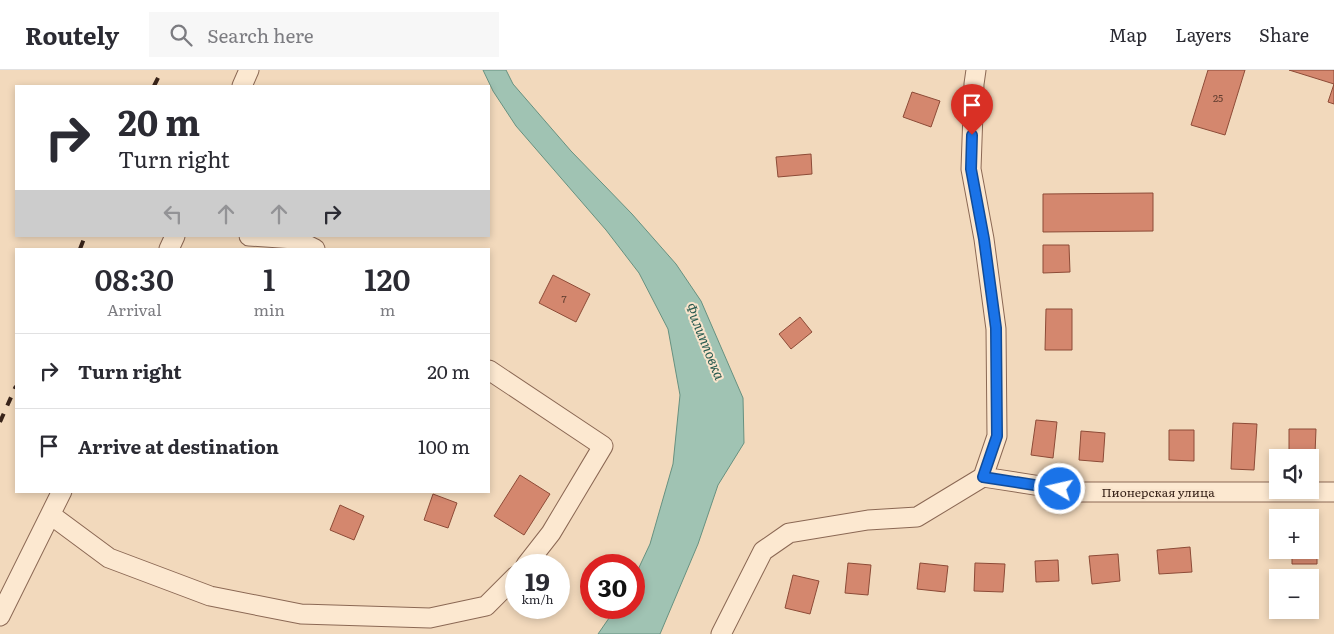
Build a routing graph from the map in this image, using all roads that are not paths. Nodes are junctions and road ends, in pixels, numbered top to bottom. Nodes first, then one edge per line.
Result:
1 (249, 70) edge
2 (976, 70) edge
3 (242, 85) edge
4 (264, 237) edge
5 (313, 248) edge
6 (490, 371) edge
7 (983, 477) junction
8 (1334, 492) edge
9 (61, 493) edge
10 (51, 514) junction
11 (535, 554) edge
12 (505, 587) edge
13 (0, 616) edge
14 (721, 634) edge

1 - 3 street
2 - 7 street
4 - 5 street
6 - 11 street
7 - 8 street, Пионерская улица
7 - 14 street
9 - 10 street
10 - 12 street
10 - 13 street

